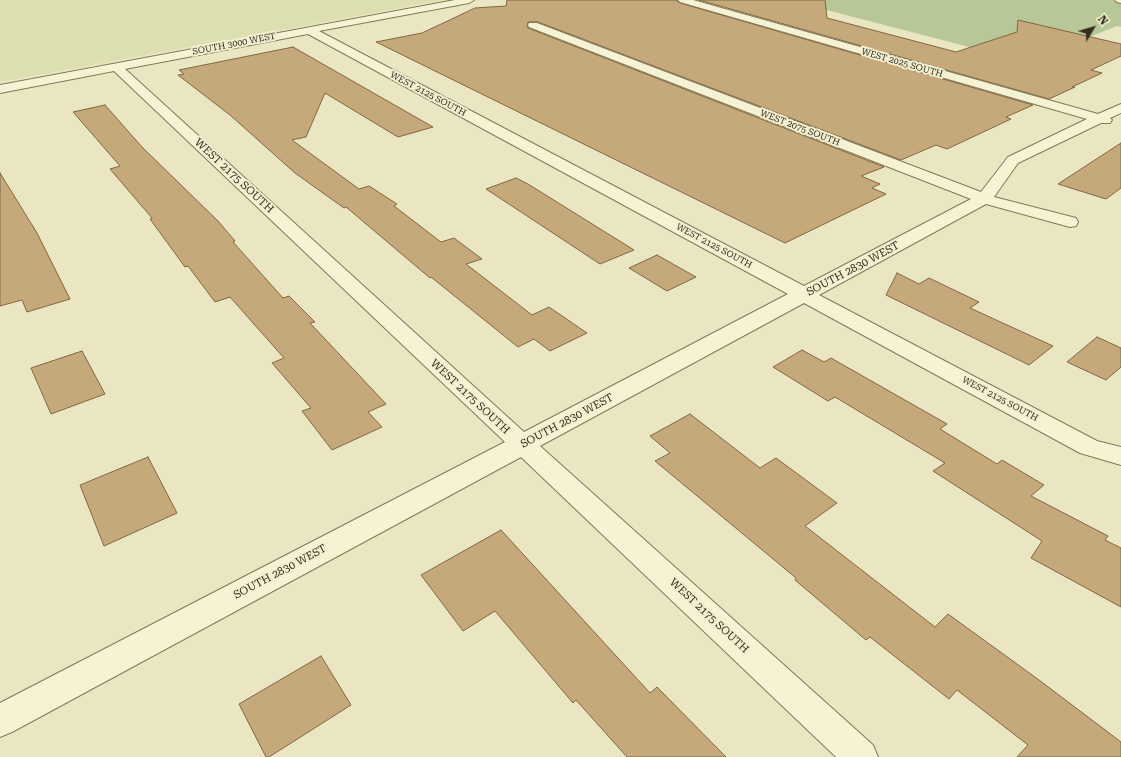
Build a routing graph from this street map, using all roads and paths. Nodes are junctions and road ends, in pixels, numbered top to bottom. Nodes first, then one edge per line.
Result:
1 (469, 0) edge
2 (683, 0) edge
3 (533, 25) dead end
4 (309, 30) junction
5 (117, 67) junction
6 (0, 89) edge
7 (1112, 117) edge
8 (984, 199) junction
9 (1070, 222) dead end
10 (804, 294) junction
11 (522, 444) junction
12 (1121, 456) edge
13 (0, 721) edge
14 (861, 757) edge

1 - 4 street, SOUTH 3000 WEST
2 - 7 street, WEST 2025 SOUTH
3 - 8 street, WEST 2075 SOUTH
4 - 5 street, SOUTH 3000 WEST
4 - 10 street, WEST 2125 SOUTH
5 - 6 street, SOUTH 3000 WEST
5 - 11 street, WEST 2175 SOUTH
7 - 8 street, SOUTH 2830 WEST
8 - 9 street, WEST 2075 SOUTH
8 - 10 street, SOUTH 2830 WEST
10 - 11 street, SOUTH 2830 WEST
10 - 12 street, WEST 2125 SOUTH
11 - 13 street, SOUTH 2830 WEST
11 - 14 street, WEST 2175 SOUTH

